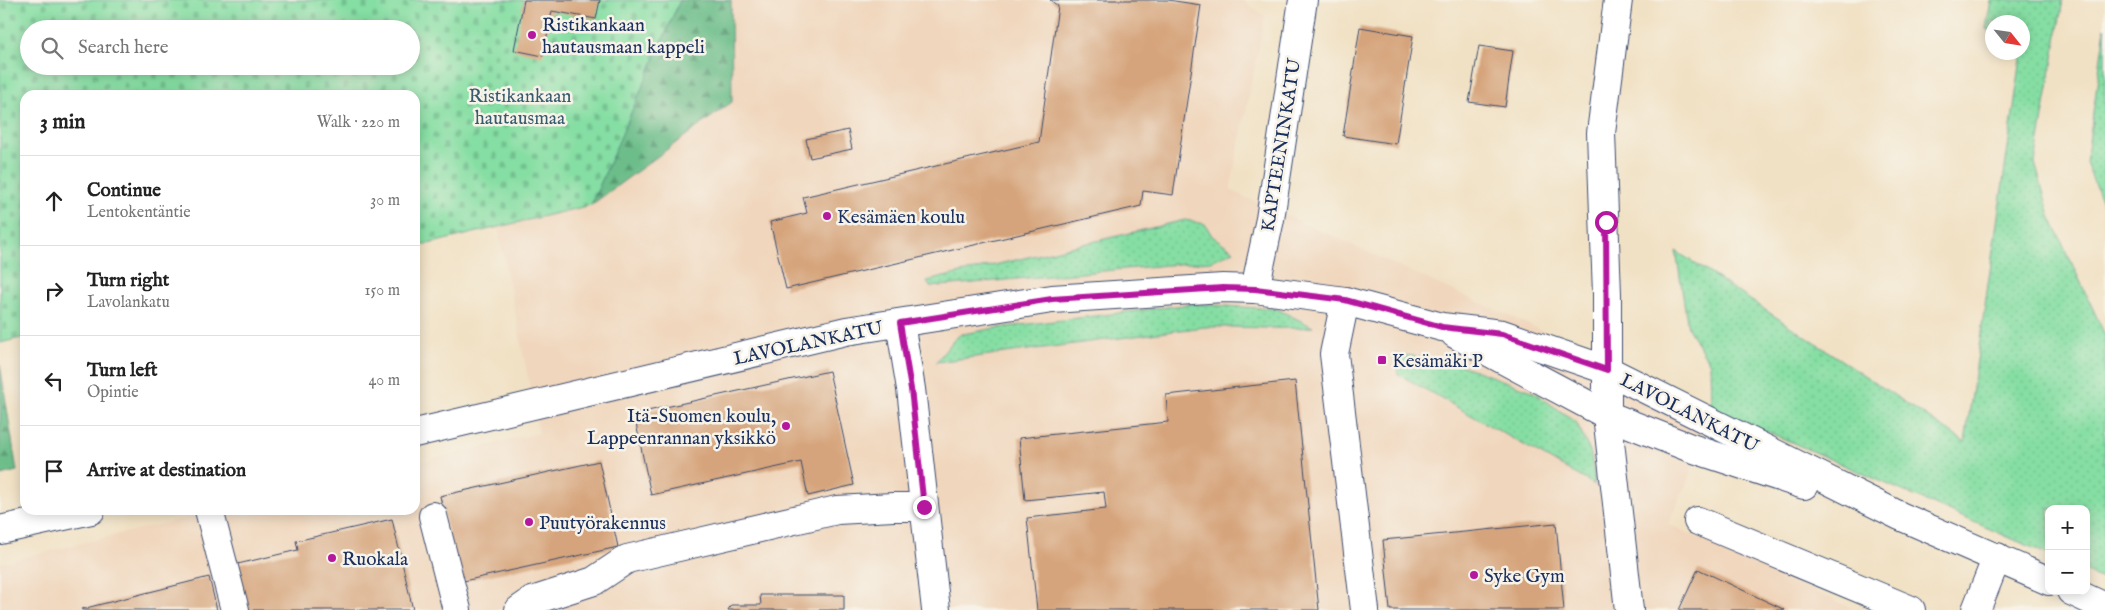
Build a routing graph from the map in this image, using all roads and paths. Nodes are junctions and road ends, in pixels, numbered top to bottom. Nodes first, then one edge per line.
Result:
1 (1618, 0) edge
2 (1300, 1) edge
3 (1255, 289) junction
4 (1345, 300) junction
5 (900, 323) junction
6 (1442, 327) junction
7 (1607, 370) junction
8 (1607, 415) junction
9 (420, 432) edge
10 (924, 507) junction
11 (51, 515) edge
12 (210, 515) edge
13 (433, 516) dead end
14 (1900, 516) junction
15 (1698, 520) dead end
16 (0, 530) edge
17 (1997, 557) junction
18 (2045, 579) edge
19 (2080, 595) edge
20 (2105, 607) edge
21 (234, 610) edge
22 (458, 610) edge
23 (519, 610) edge
24 (936, 610) edge
25 (1365, 610) edge
26 (1629, 610) edge
27 (1911, 610) edge
28 (1976, 610) edge

1 - 7 main road
2 - 3 main road, KAPTEENINKATU
3 - 4 main road, LAVOLANKATU
3 - 5 main road, LAVOLANKATU
4 - 6 main road, LAVOLANKATU
4 - 25 main road
5 - 9 main road, LAVOLANKATU
5 - 10 main road
6 - 7 main road, LAVOLANKATU
6 - 8 main road, LAVOLANKATU
7 - 8 main road
7 - 14 main road, LAVOLANKATU
8 - 14 main road, LAVOLANKATU
8 - 26 main road
10 - 23 main road
10 - 24 main road
11 - 16 main road
12 - 21 main road
13 - 22 main road
14 - 17 main road, LAVOLANKATU
15 - 27 main road
17 - 18 main road, LAVOLANKATU
17 - 28 main road
19 - 20 main road

